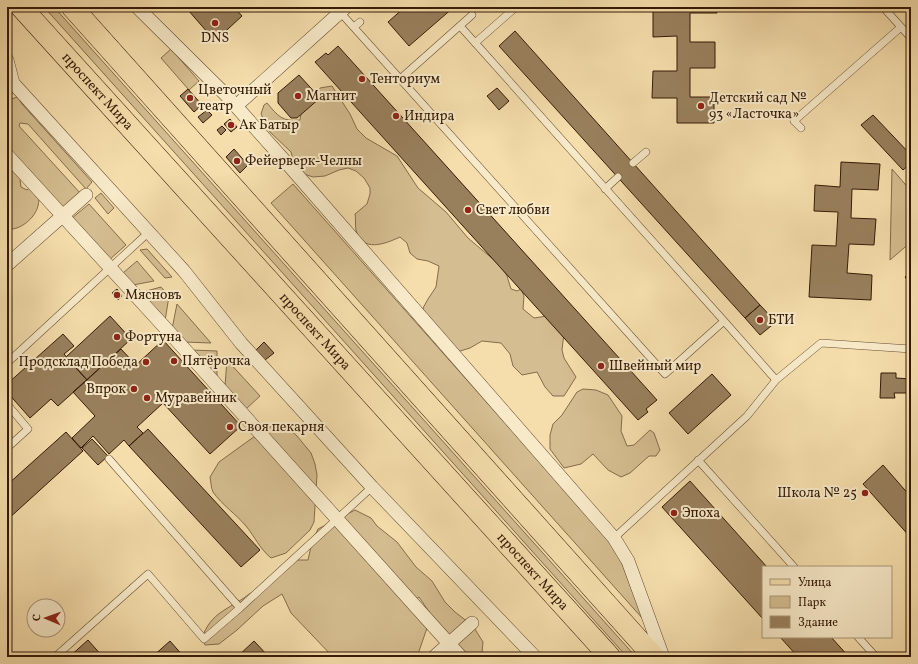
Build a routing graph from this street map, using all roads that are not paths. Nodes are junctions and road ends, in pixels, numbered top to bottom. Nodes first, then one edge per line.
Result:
1 (21, 7) edge
2 (72, 7) edge
3 (137, 7) edge
4 (516, 7) edge
5 (884, 7) edge
6 (343, 10) edge
7 (472, 14) dead end
8 (360, 22) dead end
9 (460, 26) junction
10 (354, 27) junction
11 (901, 28) junction
12 (911, 38) edge
13 (475, 43) junction
14 (7, 60) edge
15 (400, 79) junction
16 (10, 87) edge
17 (236, 106) junction
18 (801, 128) dead end
19 (646, 152) dead end
20 (7, 155) edge
21 (633, 163) dead end
22 (618, 177) dead end
23 (605, 188) junction
24 (86, 195) dead end
25 (62, 215) junction
26 (149, 232) junction
27 (7, 265) edge
28 (110, 268) junction
29 (724, 322) junction
30 (911, 349) edge
31 (7, 363) edge
32 (776, 380) junction
33 (7, 404) edge
34 (7, 448) edge
35 (109, 459) dead end
36 (698, 460) junction
37 (372, 487) junction
38 (337, 519) junction
39 (614, 538) junction
40 (793, 566) edge
41 (240, 608) junction
42 (472, 623) dead end
43 (859, 638) edge
44 (449, 644) junction
45 (876, 655) edge
46 (55, 657) edge
47 (434, 657) edge
48 (461, 657) edge
49 (534, 657) edge
50 (610, 657) edge
51 (654, 657) edge
52 (663, 657) edge

1 - 50 main road, проспект Мира
2 - 51 main road
3 - 17 street
4 - 13 lane
5 - 11 lane
6 - 10 lane
6 - 17 street
7 - 9 lane
8 - 10 lane
9 - 13 lane
9 - 15 lane
10 - 15 lane
11 - 12 lane
11 - 18 lane
13 - 23 lane
14 - 16 street
15 - 29 lane
16 - 26 street
17 - 39 street
19 - 21 lane
20 - 25 street
22 - 23 lane
23 - 29 lane
24 - 25 street
25 - 27 street
25 - 28 street
26 - 28 lane
26 - 37 street
28 - 31 lane
28 - 38 street
29 - 32 lane
30 - 32 lane
32 - 36 lane
33 - 34 lane
35 - 41 lane
36 - 39 lane
36 - 40 lane
37 - 38 lane
37 - 49 street
38 - 41 lane
38 - 44 street
39 - 52 street
41 - 46 lane
42 - 44 street
43 - 45 lane
44 - 47 street
44 - 48 street

